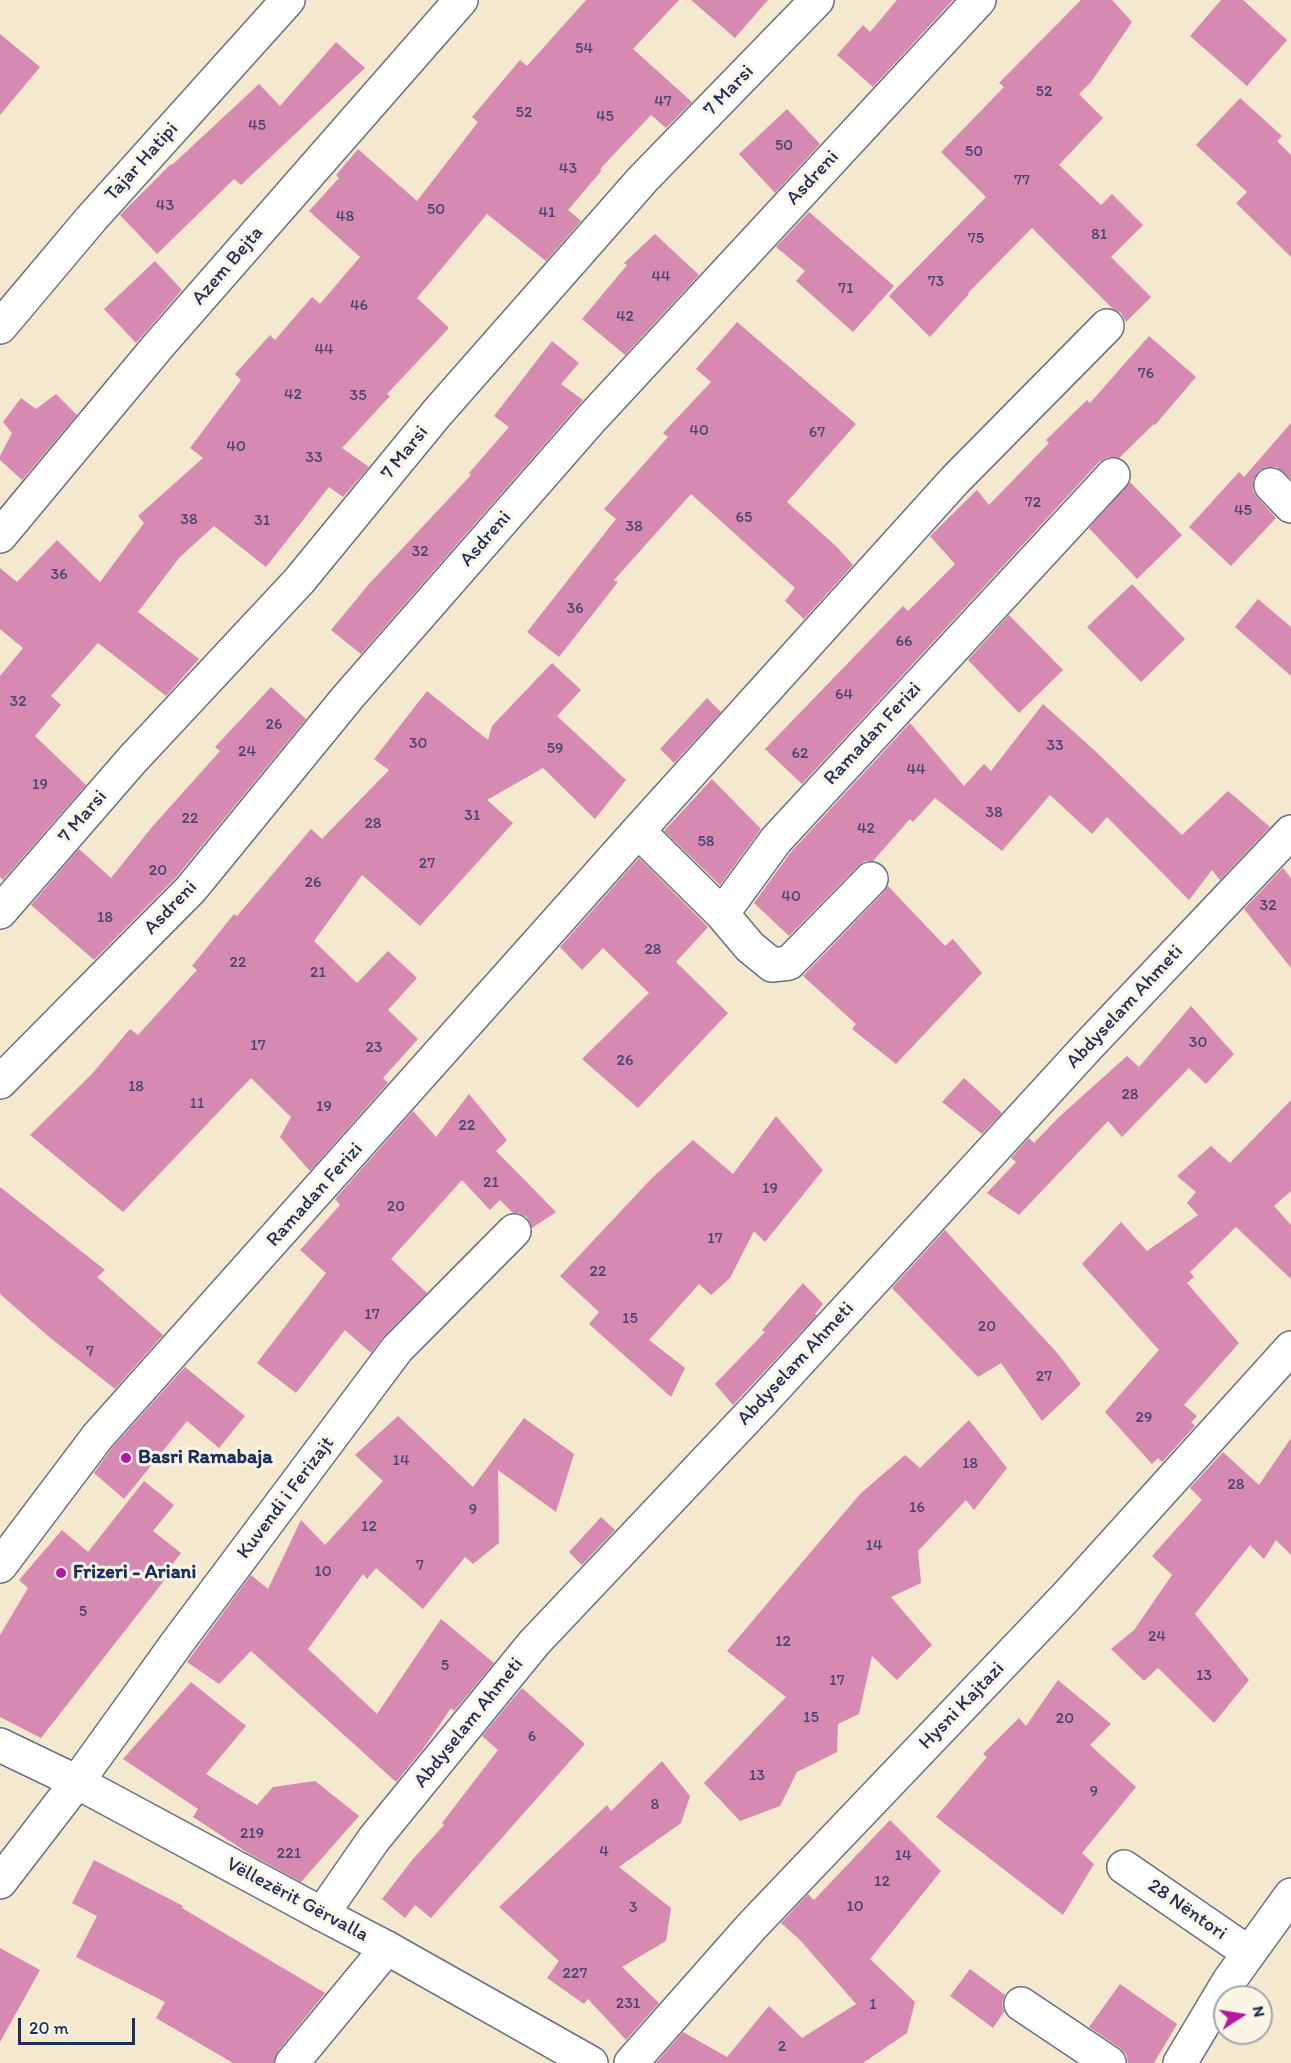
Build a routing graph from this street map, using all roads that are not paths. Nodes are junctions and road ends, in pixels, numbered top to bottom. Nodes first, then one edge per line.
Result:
1 (288, 0) edge
2 (461, 0) edge
3 (817, 0) edge
4 (979, 0) edge
5 (1107, 326) dead end
6 (0, 327) edge
7 (1113, 475) dead end
8 (0, 536) edge
9 (638, 831) junction
10 (1291, 831) edge
11 (871, 879) dead end
12 (0, 912) edge
13 (722, 914) junction
14 (0, 1082) edge
15 (514, 1231) dead end
16 (1291, 1348) edge
17 (0, 1566) edge
18 (0, 1745) edge
19 (78, 1782) junction
20 (1124, 1867) dead end
21 (0, 1882) edge
22 (1291, 1895) edge
23 (322, 1914) junction
24 (387, 1948) junction
25 (1249, 1953) junction
26 (1021, 2004) dead end
27 (292, 2063) edge
28 (591, 2063) edge
29 (631, 2063) edge
30 (1109, 2063) edge
31 (1180, 2063) edge

1 - 6 street, Tajar Hatipi
2 - 8 street, Azem Bejta
3 - 12 street, 7 Marsi
4 - 14 street, Asdreni
5 - 9 street, Ramadan Ferizi
7 - 13 street, Ramadan Ferizi
9 - 13 street
9 - 17 street, Ramadan Ferizi
10 - 23 street, Abdyselam Ahmeti
11 - 13 street
15 - 19 street, Kuvendi i Ferizajt
16 - 29 street, Hysni Kajtazi
18 - 19 street, Vëllezërit Gërvalla
19 - 21 street, Kuvendi i Ferizajt
19 - 23 street, Vëllezërit Gërvalla
20 - 25 street, 28 Nëntori
22 - 25 street
23 - 24 street, Vëllezërit Gërvalla
24 - 27 street
24 - 28 street, Vëllezërit Gërvalla
25 - 31 street
26 - 30 street

